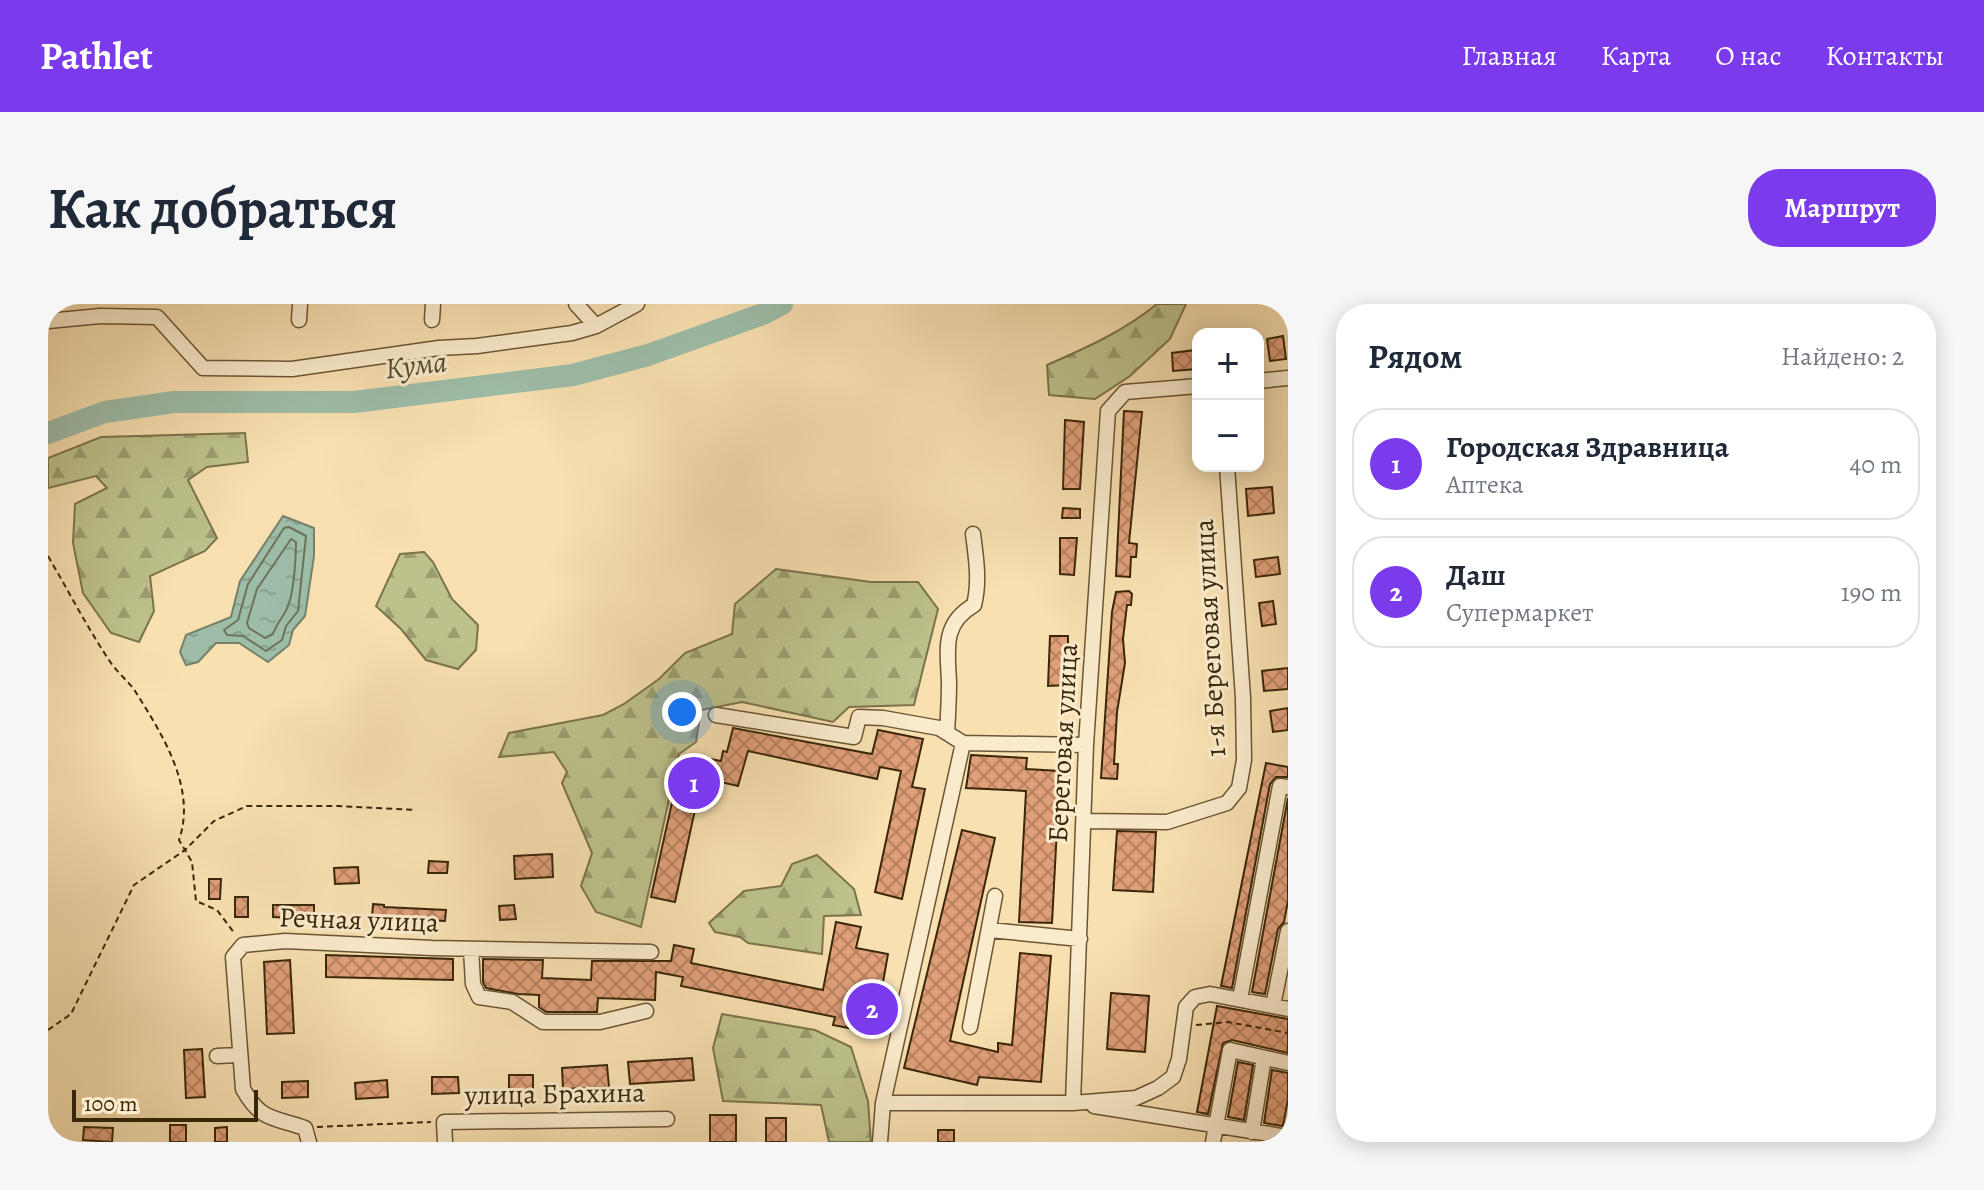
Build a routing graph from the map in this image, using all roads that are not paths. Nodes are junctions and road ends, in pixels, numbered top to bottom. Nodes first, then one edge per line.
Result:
1 (300, 304) edge
2 (433, 304) edge
3 (576, 304) edge
4 (637, 304) edge
5 (157, 311) edge
6 (299, 320) dead end
7 (432, 320) dead end
8 (48, 321) edge
9 (596, 326) junction
10 (1288, 378) edge
11 (1264, 380) edge
12 (1192, 386) edge
13 (1227, 472) edge
14 (973, 534) dead end
15 (716, 715) dead end
16 (947, 733) junction
17 (963, 743) junction
18 (1086, 745) junction
19 (1288, 787) edge
20 (1085, 821) junction
21 (995, 896) dead end
22 (990, 930) junction
23 (1288, 931) edge
24 (1080, 939) junction
25 (471, 949) junction
26 (651, 952) dead end
27 (1240, 999) junction
28 (1281, 1007) edge
29 (646, 1011) dead end
30 (970, 1027) dead end
31 (239, 1055) junction
32 (217, 1056) dead end
33 (1264, 1058) junction
34 (1288, 1063) edge
35 (883, 1103) junction
36 (1073, 1103) junction
37 (667, 1119) dead end
38 (1216, 1126) junction
39 (1252, 1132) junction
40 (307, 1135) edge
41 (1288, 1137) edge
42 (445, 1142) edge
43 (880, 1142) edge
44 (1213, 1142) edge

1 - 6 street
2 - 7 street
3 - 9 street
4 - 9 street
5 - 8 street
5 - 9 street
10 - 11 street
12 - 18 street, Береговая улица
13 - 20 street, 1-я Береговая улица
14 - 16 street
15 - 16 street
16 - 17 street
17 - 18 street
17 - 35 street
18 - 20 street, Береговая улица
19 - 27 street
20 - 24 street, Береговая улица
21 - 22 street
22 - 24 street
22 - 30 street
23 - 28 street
24 - 36 street, Береговая улица
25 - 26 street, Речная улица
25 - 29 street
25 - 31 street, Речная улица
27 - 28 street
27 - 36 street
31 - 32 street
31 - 40 street, Речная улица
33 - 34 street
33 - 38 street
33 - 39 street
35 - 36 street
35 - 43 street
36 - 38 street
37 - 42 street, улица Брахина
38 - 39 street
38 - 44 street
39 - 41 street

